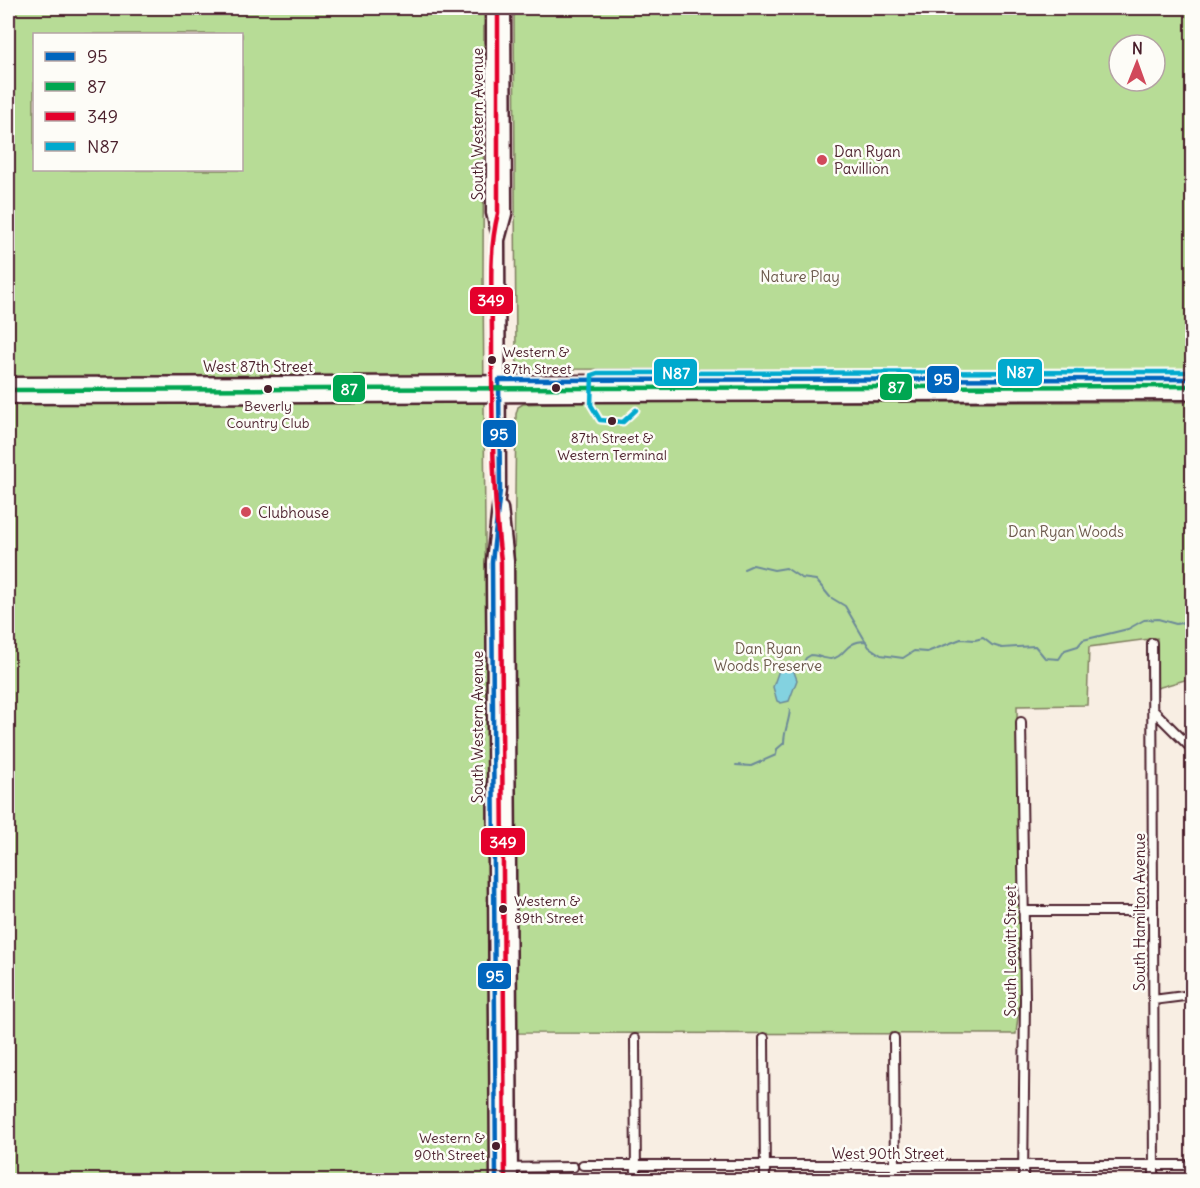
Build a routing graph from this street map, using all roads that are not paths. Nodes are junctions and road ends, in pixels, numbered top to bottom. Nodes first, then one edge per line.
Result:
1 (492, 8) edge
2 (506, 8) edge
3 (499, 240) junction
4 (1192, 379) edge
5 (499, 380) junction
6 (8, 382) edge
7 (1192, 394) edge
8 (499, 396) junction
9 (8, 398) edge
10 (500, 490) junction
11 (1152, 643) dead end
12 (1152, 709) junction
13 (1021, 722) dead end
14 (1192, 749) edge
15 (1023, 911) junction
16 (1153, 911) junction
17 (1192, 995) edge
18 (1153, 1000) junction
19 (764, 1038) dead end
20 (894, 1038) dead end
21 (635, 1039) dead end
22 (583, 1165) dead end
23 (1154, 1165) junction
24 (1192, 1165) edge
25 (636, 1166) junction
26 (765, 1166) junction
27 (1023, 1166) junction
28 (573, 1167) dead end
29 (895, 1167) junction
30 (496, 1168) junction
31 (512, 1168) junction
32 (496, 1180) edge
33 (512, 1180) edge
34 (636, 1180) edge
35 (765, 1180) edge
36 (895, 1180) edge
37 (1023, 1180) edge
38 (1154, 1180) edge

1 - 3 main road, South Western Avenue
2 - 3 main road, South Western Avenue
3 - 5 main road, South Western Avenue
4 - 5 main road, West 87th Street
5 - 6 main road, West 87th Street
5 - 8 main road, South Western Avenue
7 - 8 main road, West 87th Street
8 - 9 main road, West 87th Street
8 - 10 main road, South Western Avenue
10 - 30 main road, South Western Avenue
10 - 31 main road, South Western Avenue
11 - 12 street, South Hamilton Avenue
12 - 14 street
12 - 16 street, South Hamilton Avenue
13 - 15 street, South Leavitt Street
15 - 16 street
15 - 27 street, South Leavitt Street
16 - 18 street, South Hamilton Avenue
17 - 18 street
18 - 23 street, South Hamilton Avenue
19 - 26 street
20 - 29 street
21 - 25 street
22 - 25 street, West 90th Street
23 - 24 street, West 90th Street
23 - 27 street, West 90th Street
23 - 38 street, South Hamilton Avenue
25 - 26 street, West 90th Street
25 - 34 street
26 - 29 street, West 90th Street
26 - 35 street
27 - 29 street, West 90th Street
27 - 37 street, South Leavitt Street
28 - 31 street
29 - 36 street
30 - 31 street
30 - 32 main road, South Western Avenue
31 - 33 main road, South Western Avenue

